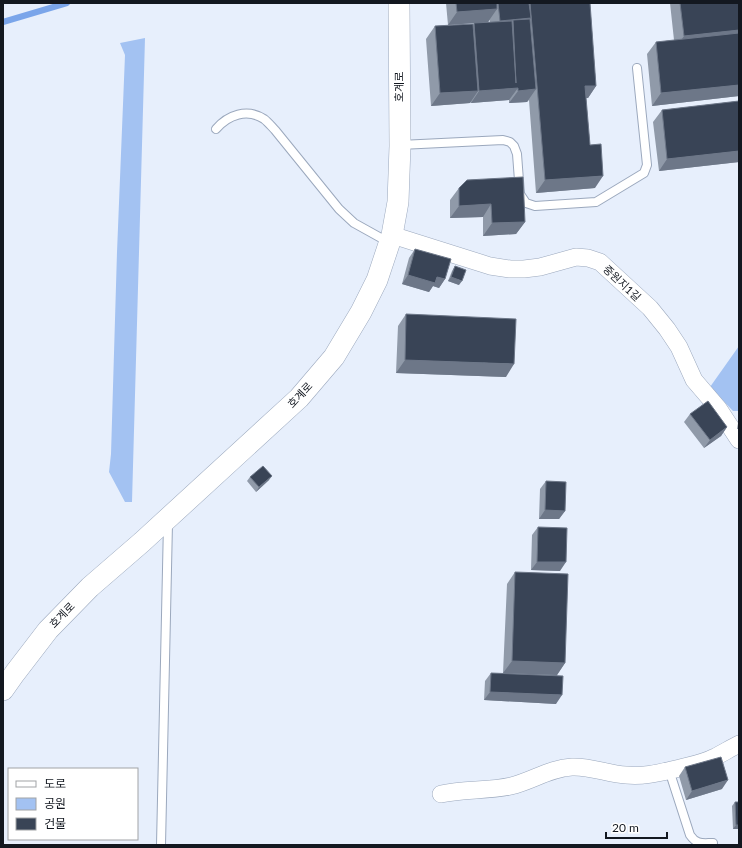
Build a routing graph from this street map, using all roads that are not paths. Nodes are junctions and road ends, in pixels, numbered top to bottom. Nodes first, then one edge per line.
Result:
1 (399, 3) edge
2 (637, 68) dead end
3 (216, 129) dead end
4 (400, 146) junction
5 (391, 239) junction
6 (739, 440) edge
7 (168, 518) junction
8 (3, 690) edge
9 (739, 744) edge
10 (669, 770) junction
11 (441, 794) dead end
12 (713, 843) dead end
13 (161, 845) edge

1 - 4 street, 호계로
2 - 4 lane
3 - 5 lane
4 - 5 street, 호계로
5 - 6 street, 중원지1길
5 - 7 street, 호계로
7 - 8 street, 호계로
7 - 13 lane
9 - 10 street
10 - 11 street
10 - 12 lane

